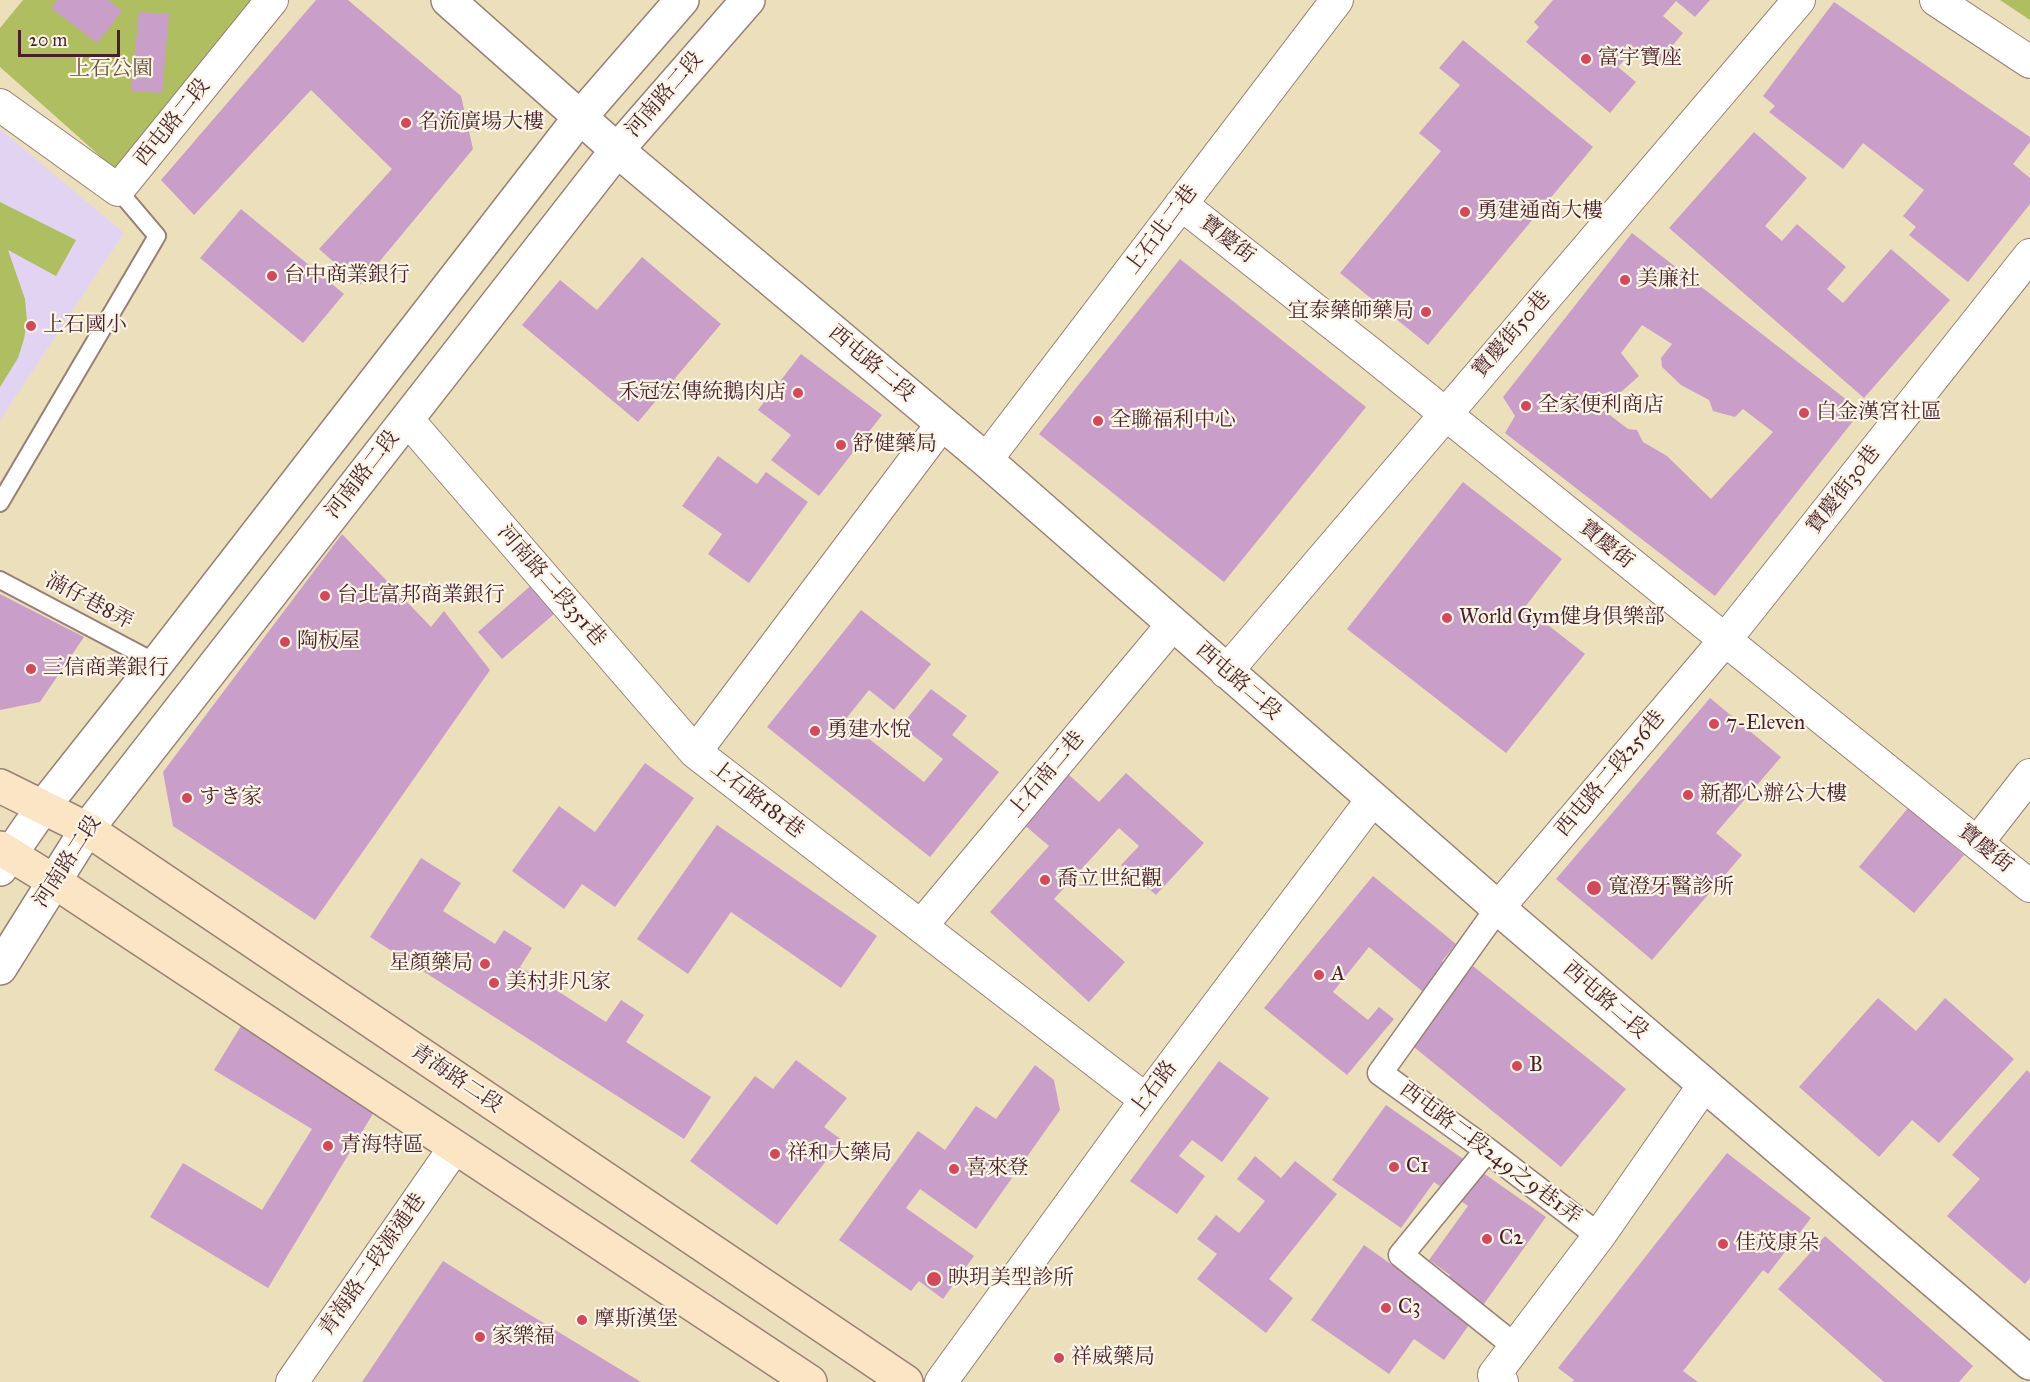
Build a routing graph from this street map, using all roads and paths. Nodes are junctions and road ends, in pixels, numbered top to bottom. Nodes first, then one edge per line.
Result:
1 (272, 0) edge
2 (448, 0) edge
3 (682, 0) edge
4 (748, 0) edge
5 (1337, 0) edge
6 (1799, 0) edge
7 (1936, 0) edge
8 (2030, 62) edge
9 (0, 105) edge
10 (581, 116) junction
11 (617, 150) junction
12 (118, 190) junction
13 (1181, 204) junction
14 (2030, 255) edge
15 (1444, 415) junction
16 (407, 419) junction
17 (942, 424) junction
18 (986, 460) junction
19 (0, 503) edge
20 (0, 580) edge
21 (1173, 624) junction
22 (1725, 640) junction
23 (157, 663) junction
24 (1226, 672) junction
25 (695, 752) junction
26 (2030, 776) edge
27 (0, 786) edge
28 (1372, 800) junction
29 (43, 807) junction
30 (87, 829) junction
31 (1977, 843) junction
32 (3, 856) edge
33 (55, 882) junction
34 (2030, 886) edge
35 (1498, 909) junction
36 (921, 926) junction
37 (0, 968) edge
38 (1704, 1085) junction
39 (1146, 1100) junction
40 (455, 1148) junction
41 (1487, 1150) junction
42 (1599, 1236) junction
43 (1516, 1347) junction
44 (2030, 1363) edge
45 (292, 1382) edge
46 (810, 1382) edge
47 (906, 1382) edge
48 (941, 1382) edge
49 (1502, 1382) edge

1 - 12 street, 西屯路二段
2 - 10 street, 西屯路二段
3 - 10 street
4 - 11 street, 河南路二段
5 - 13 street, 上石北二巷
6 - 15 street, 寶慶街50巷
7 - 8 street
9 - 12 street
10 - 11 street, 西屯路二段
10 - 23 street
11 - 16 street, 河南路二段
11 - 17 street, 西屯路二段
12 - 19 lane
13 - 15 street, 寶慶街
13 - 18 street, 上石北二巷
14 - 22 street, 寶慶街30巷
15 - 22 street, 寶慶街
15 - 24 street, 寶慶街50巷
16 - 25 street, 河南路二段351巷
16 - 30 street, 河南路二段
17 - 18 street, 西屯路二段
17 - 25 street, 上石路181巷
18 - 21 street, 西屯路二段
20 - 23 lane, 湳仔巷8弄
21 - 24 street, 西屯路二段
21 - 36 street, 上石南二巷
22 - 31 street, 寶慶街
22 - 35 street, 西屯路二段256巷
23 - 29 street
24 - 28 street, 西屯路二段
25 - 36 street, 上石路181巷
26 - 31 street
27 - 29 main road, 青海路二段
28 - 35 street, 西屯路二段
28 - 39 street, 上石路
29 - 30 main road, 青海路二段
29 - 32 street
30 - 33 street, 河南路二段
30 - 47 main road, 青海路二段
31 - 34 street, 寶慶街
32 - 33 main road
33 - 37 street, 河南路二段
33 - 40 main road
35 - 38 street, 西屯路二段
35 - 41 street, 西屯路二段249之9巷1弄
36 - 39 street, 上石路181巷
38 - 42 street
38 - 44 street, 西屯路二段
39 - 48 street, 上石路
40 - 45 street, 青海路二段源通巷
40 - 46 main road
41 - 42 street, 西屯路二段249之9巷1弄
41 - 43 street
42 - 43 street
43 - 49 street

